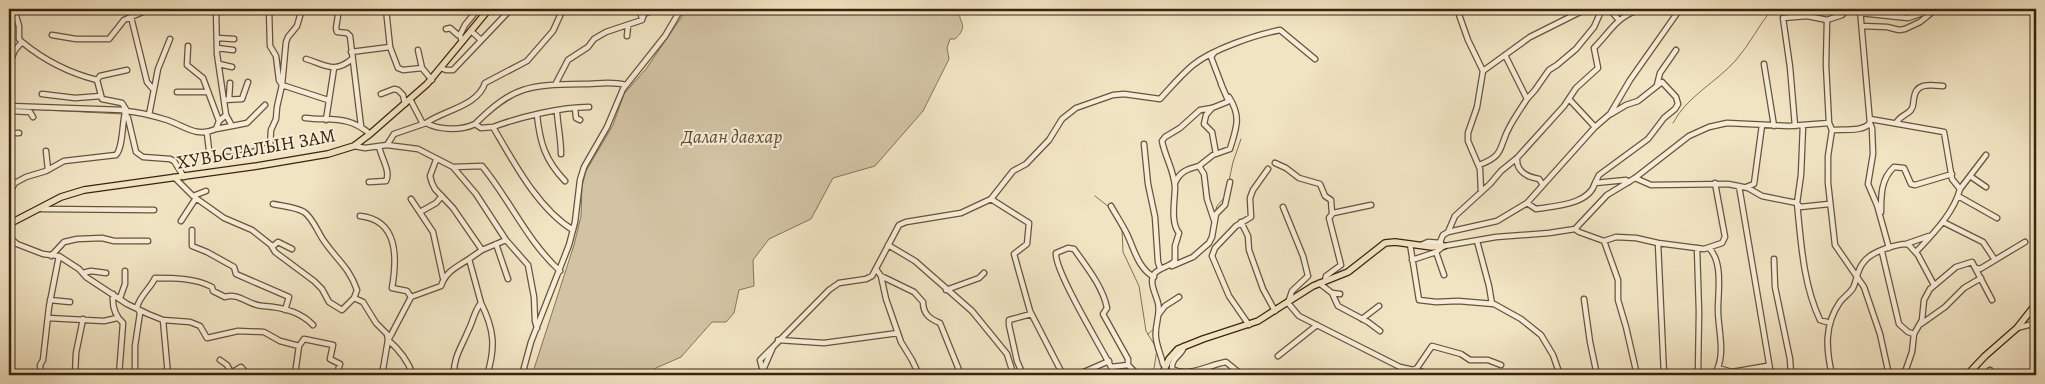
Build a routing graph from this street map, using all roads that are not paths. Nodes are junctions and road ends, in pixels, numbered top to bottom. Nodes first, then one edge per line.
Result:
1 (14, 9) edge
2 (145, 9) edge
3 (216, 9) edge
4 (233, 9) edge
5 (269, 9) edge
6 (302, 9) edge
7 (339, 9) edge
8 (386, 9) edge
9 (478, 9) edge
10 (489, 9) edge
11 (511, 9) edge
12 (563, 9) edge
13 (639, 9) edge
14 (655, 9) edge
15 (681, 9) edge
16 (1464, 9) edge
17 (1584, 9) edge
18 (1590, 9) edge
19 (1609, 9) edge
20 (1680, 9) edge
21 (1848, 9) edge
22 (1935, 9) edge
23 (1457, 10) edge
24 (1636, 10) dead end
25 (1601, 11) edge
26 (1860, 11) edge
27 (131, 17) junction
28 (1618, 19) junction
29 (642, 20) junction
30 (1827, 20) junction
31 (628, 26) junction
32 (1862, 26) junction
33 (446, 28) dead end
34 (471, 31) junction
35 (52, 35) dead end
36 (460, 35) junction
37 (627, 36) dead end
38 (217, 38) junction
39 (170, 39) dead end
40 (234, 39) dead end
41 (481, 40) junction
42 (22, 42) junction
43 (462, 42) junction
44 (188, 46) dead end
45 (390, 47) junction
46 (217, 48) junction
47 (233, 50) dead end
48 (418, 50) dead end
49 (1676, 50) dead end
50 (1217, 51) junction
51 (351, 52) junction
52 (10, 56) edge
53 (1505, 56) junction
54 (306, 59) dead end
55 (352, 59) junction
56 (1315, 59) dead end
57 (9, 64) edge
58 (219, 64) junction
59 (1764, 64) dead end
60 (232, 67) dead end
61 (334, 68) junction
62 (422, 68) junction
63 (441, 68) junction
64 (127, 70) dead end
65 (1483, 71) junction
66 (97, 80) junction
67 (432, 80) junction
68 (248, 82) dead end
69 (230, 83) dead end
70 (556, 83) junction
71 (282, 84) junction
72 (626, 84) junction
73 (1221, 84) junction
74 (1657, 85) junction
75 (1943, 86) dead end
76 (153, 89) junction
77 (177, 92) dead end
78 (207, 92) junction
79 (42, 94) dead end
80 (381, 94) dead end
81 (101, 96) junction
82 (226, 99) junction
83 (410, 99) junction
84 (1527, 99) junction
85 (1569, 99) junction
86 (328, 100) junction
87 (405, 104) junction
88 (265, 105) dead end
89 (9, 106) edge
90 (589, 107) dead end
91 (575, 108) junction
92 (1212, 108) junction
93 (9, 111) edge
94 (125, 111) junction
95 (556, 112) junction
96 (1610, 114) junction
97 (149, 115) junction
98 (226, 115) junction
99 (537, 115) junction
100 (33, 117) dead end
101 (305, 118) dead end
102 (326, 120) junction
103 (580, 120) dead end
104 (219, 121) junction
105 (1870, 121) junction
106 (1896, 122) junction
107 (424, 123) junction
108 (1830, 123) junction
109 (474, 124) junction
110 (1762, 125) junction
111 (1803, 125) junction
112 (232, 126) junction
113 (361, 126) junction
114 (1774, 126) junction
115 (1795, 126) junction
116 (493, 127) junction
117 (1595, 127) junction
118 (216, 129) junction
119 (1832, 130) junction
120 (9, 133) edge
121 (19, 133) dead end
122 (207, 133) junction
123 (370, 134) junction
124 (1144, 144) dead end
125 (387, 145) junction
126 (354, 146) junction
127 (379, 146) junction
128 (46, 151) dead end
129 (561, 154) dead end
130 (1216, 154) junction
131 (1986, 155) dead end
132 (1517, 158) junction
133 (436, 160) junction
134 (1275, 162) dead end
135 (1479, 165) junction
136 (1199, 166) junction
137 (453, 167) junction
138 (1268, 169) dead end
139 (48, 170) junction
140 (1952, 174) junction
141 (1970, 176) junction
142 (184, 177) junction
143 (174, 178) junction
144 (1635, 178) junction
145 (9, 181) edge
146 (565, 181) dead end
147 (369, 182) dead end
148 (1230, 182) dead end
149 (1628, 182) junction
150 (15, 183) junction
151 (1715, 183) junction
152 (1175, 184) junction
153 (1595, 184) junction
154 (1543, 185) junction
155 (1741, 187) junction
156 (1986, 187) dead end
157 (1960, 189) junction
158 (206, 191) dead end
159 (1481, 192) junction
160 (9, 194) edge
161 (442, 196) junction
162 (1958, 196) junction
163 (195, 197) junction
164 (411, 199) dead end
165 (991, 199) junction
166 (1527, 203) junction
167 (1797, 203) junction
168 (273, 204) dead end
169 (1829, 204) junction
170 (1371, 205) dead end
171 (1111, 206) dead end
172 (1283, 207) dead end
173 (34, 209) junction
174 (154, 210) dead end
175 (420, 212) junction
176 (1332, 214) junction
177 (360, 216) dead end
178 (1997, 218) dead end
179 (1214, 220) junction
180 (1881, 220) junction
181 (181, 221) dead end
182 (1241, 222) junction
183 (1942, 222) junction
184 (9, 224) edge
185 (1575, 228) junction
186 (192, 230) dead end
187 (573, 230) junction
188 (1448, 232) junction
189 (1930, 236) junction
190 (9, 239) edge
191 (506, 240) junction
192 (1477, 241) junction
193 (1604, 241) junction
194 (148, 242) dead end
195 (2025, 242) dead end
196 (1658, 243) junction
197 (496, 244) junction
198 (1410, 244) junction
199 (1442, 244) junction
200 (1906, 244) junction
201 (888, 245) junction
202 (272, 247) junction
203 (1697, 248) junction
204 (1890, 248) junction
205 (1710, 249) junction
206 (292, 250) dead end
207 (482, 250) junction
208 (1436, 252) junction
209 (1882, 252) junction
210 (1916, 252) junction
211 (51, 256) junction
212 (59, 256) junction
213 (469, 258) junction
214 (1774, 259) dead end
215 (1412, 260) junction
216 (1995, 260) junction
217 (1171, 265) junction
218 (1160, 268) junction
219 (1976, 268) junction
220 (876, 269) junction
221 (560, 271) junction
222 (125, 272) dead end
223 (106, 273) dead end
224 (984, 273) dead end
225 (83, 274) junction
226 (1857, 274) junction
227 (1444, 275) dead end
228 (881, 276) junction
229 (1154, 277) junction
230 (443, 278) junction
231 (1981, 278) junction
232 (508, 279) dead end
233 (1322, 282) junction
234 (1934, 285) junction
235 (946, 290) junction
236 (1332, 293) junction
237 (113, 294) junction
238 (1340, 294) dead end
239 (412, 296) junction
240 (1179, 297) dead end
241 (120, 298) junction
242 (354, 298) junction
243 (1584, 299) dead end
244 (50, 300) junction
245 (1992, 300) dead end
246 (70, 302) dead end
247 (1288, 302) junction
248 (480, 303) junction
249 (1492, 304) junction
250 (2036, 304) edge
251 (1379, 306) dead end
252 (137, 307) junction
253 (285, 310) junction
254 (1275, 311) junction
255 (1031, 314) junction
256 (1159, 314) junction
257 (48, 318) junction
258 (117, 318) junction
259 (1362, 318) junction
260 (83, 319) junction
261 (163, 320) junction
262 (1830, 323) junction
263 (2036, 323) edge
264 (1249, 325) junction
265 (1317, 325) junction
266 (313, 326) dead end
267 (1918, 327) junction
268 (537, 328) junction
269 (2016, 328) junction
270 (1380, 331) dead end
271 (898, 333) junction
272 (1914, 334) junction
273 (388, 340) junction
274 (778, 340) junction
275 (299, 346) junction
276 (1184, 346) junction
277 (1278, 356) dead end
278 (2035, 357) dead end
279 (1109, 361) junction
280 (215, 365) dead end
281 (1128, 365) junction
282 (1501, 365) dead end
283 (1165, 367) junction
284 (1718, 368) junction
285 (1770, 369) junction
286 (1414, 370) junction
287 (764, 372) edge
288 (232, 374) edge
289 (1241, 374) edge
290 (41, 375) edge
291 (75, 375) edge
292 (120, 375) edge
293 (135, 375) edge
294 (168, 375) edge
295 (248, 375) edge
296 (311, 375) edge
297 (343, 375) edge
298 (382, 375) edge
299 (414, 375) edge
300 (454, 375) edge
301 (487, 375) edge
302 (522, 375) edge
303 (778, 375) edge
304 (805, 375) edge
305 (919, 375) edge
306 (961, 375) edge
307 (1008, 375) edge
308 (1023, 375) edge
309 (1063, 375) edge
310 (1077, 375) edge
311 (1138, 375) edge
312 (1162, 375) edge
313 (1406, 375) edge
314 (1436, 375) edge
315 (1560, 375) edge
316 (1597, 375) edge
317 (1637, 375) edge
318 (1664, 375) edge
319 (1698, 375) edge
320 (1714, 375) edge
321 (1774, 375) edge
322 (1791, 375) edge
323 (1832, 375) edge
324 (1890, 375) edge
325 (1904, 375) edge
326 (1967, 375) edge
327 (2036, 375) edge

1 - 42 street
2 - 27 street
3 - 4 street
3 - 38 street
5 - 71 street
6 - 71 street
7 - 51 street
8 - 45 street
9 - 36 street
10 - 34 main road, ХУВЬСГАЛЫН ЗАМ
11 - 41 street
12 - 107 street
13 - 29 street
14 - 29 street
15 - 72 street
16 - 23 street
17 - 53 street
18 - 25 street
19 - 28 street
20 - 96 street
21 - 30 street
22 - 26 street
22 - 32 street
23 - 65 street
24 - 28 street
25 - 84 street
26 - 32 street
27 - 35 street
27 - 76 street
28 - 85 street
29 - 31 street
30 - 108 street
30 - 115 street
31 - 37 street
31 - 70 street
32 - 105 street
33 - 36 street
34 - 41 street
34 - 43 main road, ХУВЬСГАЛЫН ЗАМ
36 - 43 street
38 - 40 street
38 - 46 street
39 - 76 street
41 - 63 street
42 - 52 street
42 - 66 street
43 - 63 main road, ХУВЬСГАЛЫН ЗАМ
44 - 78 street
45 - 51 street
45 - 62 street
46 - 47 street
46 - 58 street
48 - 62 street
49 - 74 street
50 - 56 street
50 - 73 street
50 - 165 street
51 - 55 street
52 - 57 street
53 - 65 street
53 - 84 street
54 - 61 street
55 - 61 street
55 - 113 street
58 - 60 street
58 - 82 street
59 - 114 street
61 - 86 street
62 - 67 street
63 - 67 main road, ХУВЬСГАЛЫН ЗАМ
64 - 66 street
65 - 135 street
66 - 81 street
67 - 83 main road, ХУВЬСГАЛЫН ЗАМ
68 - 82 street
69 - 82 street
70 - 72 street
70 - 109 street
71 - 86 street
71 - 122 street
72 - 187 street
73 - 92 street
73 - 130 street
74 - 96 street
74 - 153 street
75 - 106 street
76 - 97 street
77 - 78 street
78 - 104 street
79 - 81 street
80 - 87 street
81 - 94 street
82 - 98 street
83 - 87 main road, ХУВЬСГАЛЫН ЗАМ
83 - 107 street
84 - 135 street
85 - 117 street
85 - 132 street
86 - 102 street
87 - 123 main road, ХУВЬСГАЛЫН ЗАМ
88 - 112 street
89 - 94 street
90 - 91 street
91 - 95 street
91 - 103 street
92 - 130 street
92 - 152 street
93 - 100 street
94 - 97 street
94 - 139 street
94 - 142 street
95 - 99 street
95 - 129 street
96 - 117 street
97 - 122 street
98 - 104 street
98 - 112 street
99 - 116 street
99 - 146 street
101 - 102 street
102 - 113 street
104 - 118 street
105 - 106 street
105 - 119 street
105 - 180 street
106 - 140 street
107 - 109 street
107 - 125 street
108 - 111 street
108 - 119 street
109 - 116 street
110 - 114 street
110 - 144 street
110 - 155 street
111 - 115 street
111 - 167 street
112 - 118 street
113 - 123 street
114 - 115 street
116 - 187 street
117 - 154 street
118 - 122 street
119 - 169 street
120 - 121 street
123 - 126 main road, ХУВЬСГАЛЫН ЗАМ
124 - 218 street
125 - 127 street
125 - 133 street
126 - 127 street
126 - 142 main road, ХУВЬСГАЛЫН ЗАМ
127 - 147 street
128 - 139 street
130 - 136 street
131 - 141 street
132 - 154 street
132 - 159 street
133 - 137 street
133 - 161 street
134 - 176 street
135 - 159 street
136 - 152 street
136 - 179 street
137 - 191 street
137 - 221 street
138 - 182 street
139 - 150 street
140 - 157 street
140 - 180 street
141 - 156 street
141 - 157 street
142 - 143 main road, ХУВЬСГАЛЫН ЗАМ
143 - 163 street
143 - 173 main road, ХУВЬСГАЛЫН ЗАМ
144 - 149 street
144 - 151 street
145 - 150 street
148 - 179 street
149 - 153 street
149 - 185 street
150 - 160 street
151 - 155 street
151 - 205 street
152 - 217 street
153 - 166 street
154 - 166 street
155 - 167 street
155 - 285 street
157 - 162 street
158 - 163 street
159 - 188 street
161 - 175 street
161 - 207 street
162 - 178 street
162 - 183 street
163 - 181 street
163 - 202 street
164 - 175 street
165 - 201 street
165 - 255 street
166 - 188 street
167 - 169 street
167 - 262 street
168 - 242 street
169 - 226 street
170 - 176 street
171 - 229 street
172 - 247 street
173 - 174 street
173 - 184 main road, ХУВЬСГАЛЫН ЗАМ
175 - 230 street
176 - 233 street
177 - 239 street
179 - 217 street
180 - 204 street
182 - 254 street
182 - 264 street
183 - 189 street
183 - 216 street
185 - 192 street
185 - 193 street
186 - 253 street
187 - 221 street
188 - 199 street
189 - 200 street
189 - 210 street
190 - 211 street
191 - 197 street
191 - 268 street
192 - 199 street
192 - 249 street
193 - 196 street
193 - 317 street
194 - 211 street
195 - 216 street
196 - 203 street
196 - 318 street
197 - 207 street
197 - 232 street
198 - 199 main road
198 - 215 street
198 - 233 main road
199 - 208 street
200 - 204 street
200 - 210 street
201 - 220 street
201 - 235 street
202 - 206 street
202 - 242 street
203 - 205 street
203 - 319 street
204 - 209 street
205 - 284 street
207 - 213 street
208 - 215 street
208 - 227 street
209 - 226 street
209 - 272 street
210 - 234 street
211 - 212 street
212 - 225 street
212 - 244 street
213 - 230 street
213 - 248 street
214 - 322 street
215 - 249 street
216 - 219 street
217 - 218 street
218 - 229 street
219 - 231 street
219 - 234 street
220 - 228 street
220 - 274 street
221 - 268 street
222 - 241 street
223 - 225 street
224 - 235 street
225 - 237 street
226 - 262 street
226 - 324 street
228 - 271 street
228 - 306 street
229 - 256 street
230 - 239 street
231 - 245 street
231 - 267 street
233 - 236 street
233 - 247 main road
234 - 267 street
235 - 307 street
236 - 238 street
236 - 259 street
237 - 241 street
237 - 258 street
239 - 273 street
240 - 256 street
241 - 252 street
242 - 273 street
243 - 316 street
244 - 246 street
244 - 257 street
247 - 254 main road
247 - 265 street
248 - 300 street
248 - 301 street
249 - 315 street
250 - 269 main road
251 - 259 street
252 - 253 street
252 - 261 street
252 - 293 street
253 - 266 street
254 - 264 main road
255 - 308 street
255 - 309 street
256 - 283 street
257 - 260 street
257 - 290 street
258 - 260 street
258 - 292 street
259 - 270 street
260 - 291 street
261 - 275 street
261 - 294 street
262 - 323 street
263 - 269 street
264 - 276 main road
265 - 277 street
265 - 286 street
267 - 272 street
268 - 302 street
269 - 326 main road
271 - 274 street
271 - 305 street
272 - 325 street
273 - 298 street
273 - 299 street
274 - 287 street
275 - 296 street
275 - 297 street
276 - 283 main road
276 - 289 street
278 - 327 street
279 - 281 street
279 - 281 street
279 - 310 street
280 - 288 street
281 - 311 street
282 - 286 street
283 - 312 main road
284 - 285 street
284 - 320 street
285 - 321 street
286 - 313 street
286 - 314 street
288 - 295 street
303 - 304 street

